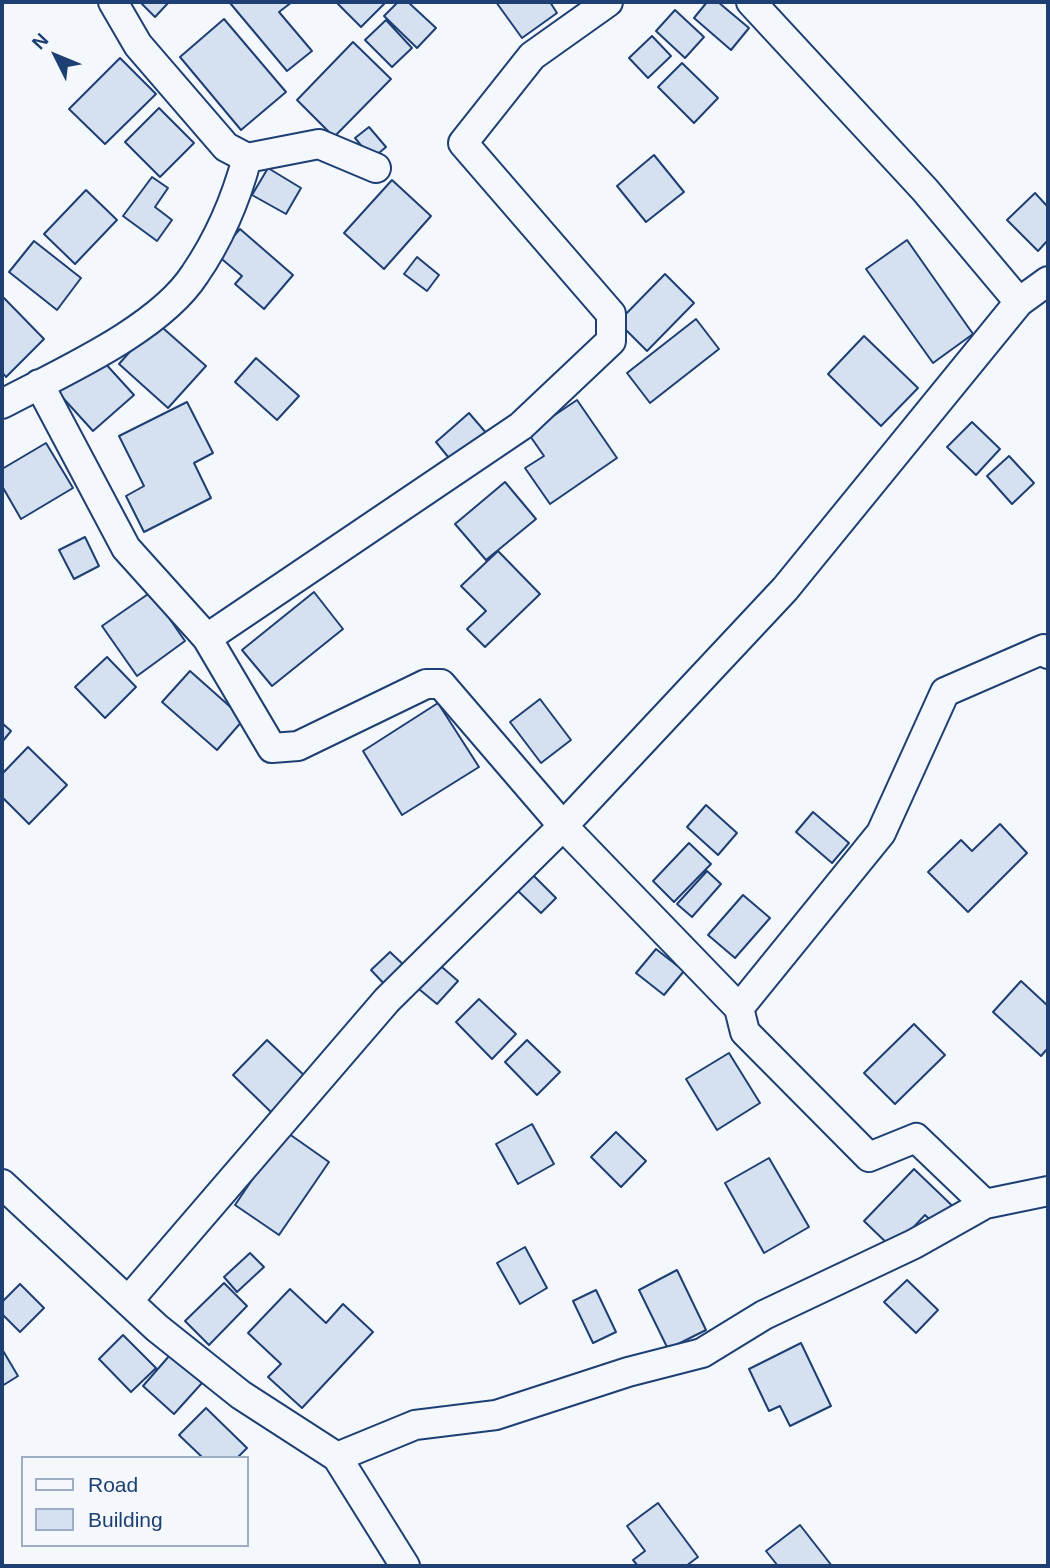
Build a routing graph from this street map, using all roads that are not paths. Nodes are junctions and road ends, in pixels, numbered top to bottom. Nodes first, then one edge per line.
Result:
1 (113, 2) edge
2 (608, 2) edge
3 (751, 2) edge
4 (247, 158) junction
5 (376, 168) dead end
6 (1048, 281) edge
7 (1019, 302) junction
8 (39, 384) junction
9 (2, 404) edge
10 (206, 638) junction
11 (1048, 654) edge
12 (563, 826) junction
13 (739, 1008) junction
14 (2, 1184) edge
15 (1048, 1191) edge
16 (985, 1204) junction
17 (128, 1301) junction
18 (337, 1457) junction
19 (405, 1566) edge

1 - 4 street
2 - 10 street
3 - 7 street
4 - 5 street
4 - 8 street
6 - 7 street
7 - 12 street
8 - 9 street
8 - 10 street
10 - 12 street
11 - 13 street
12 - 13 street
12 - 17 street
13 - 16 street
14 - 17 street
15 - 16 street
16 - 18 street
17 - 18 street
18 - 19 street

